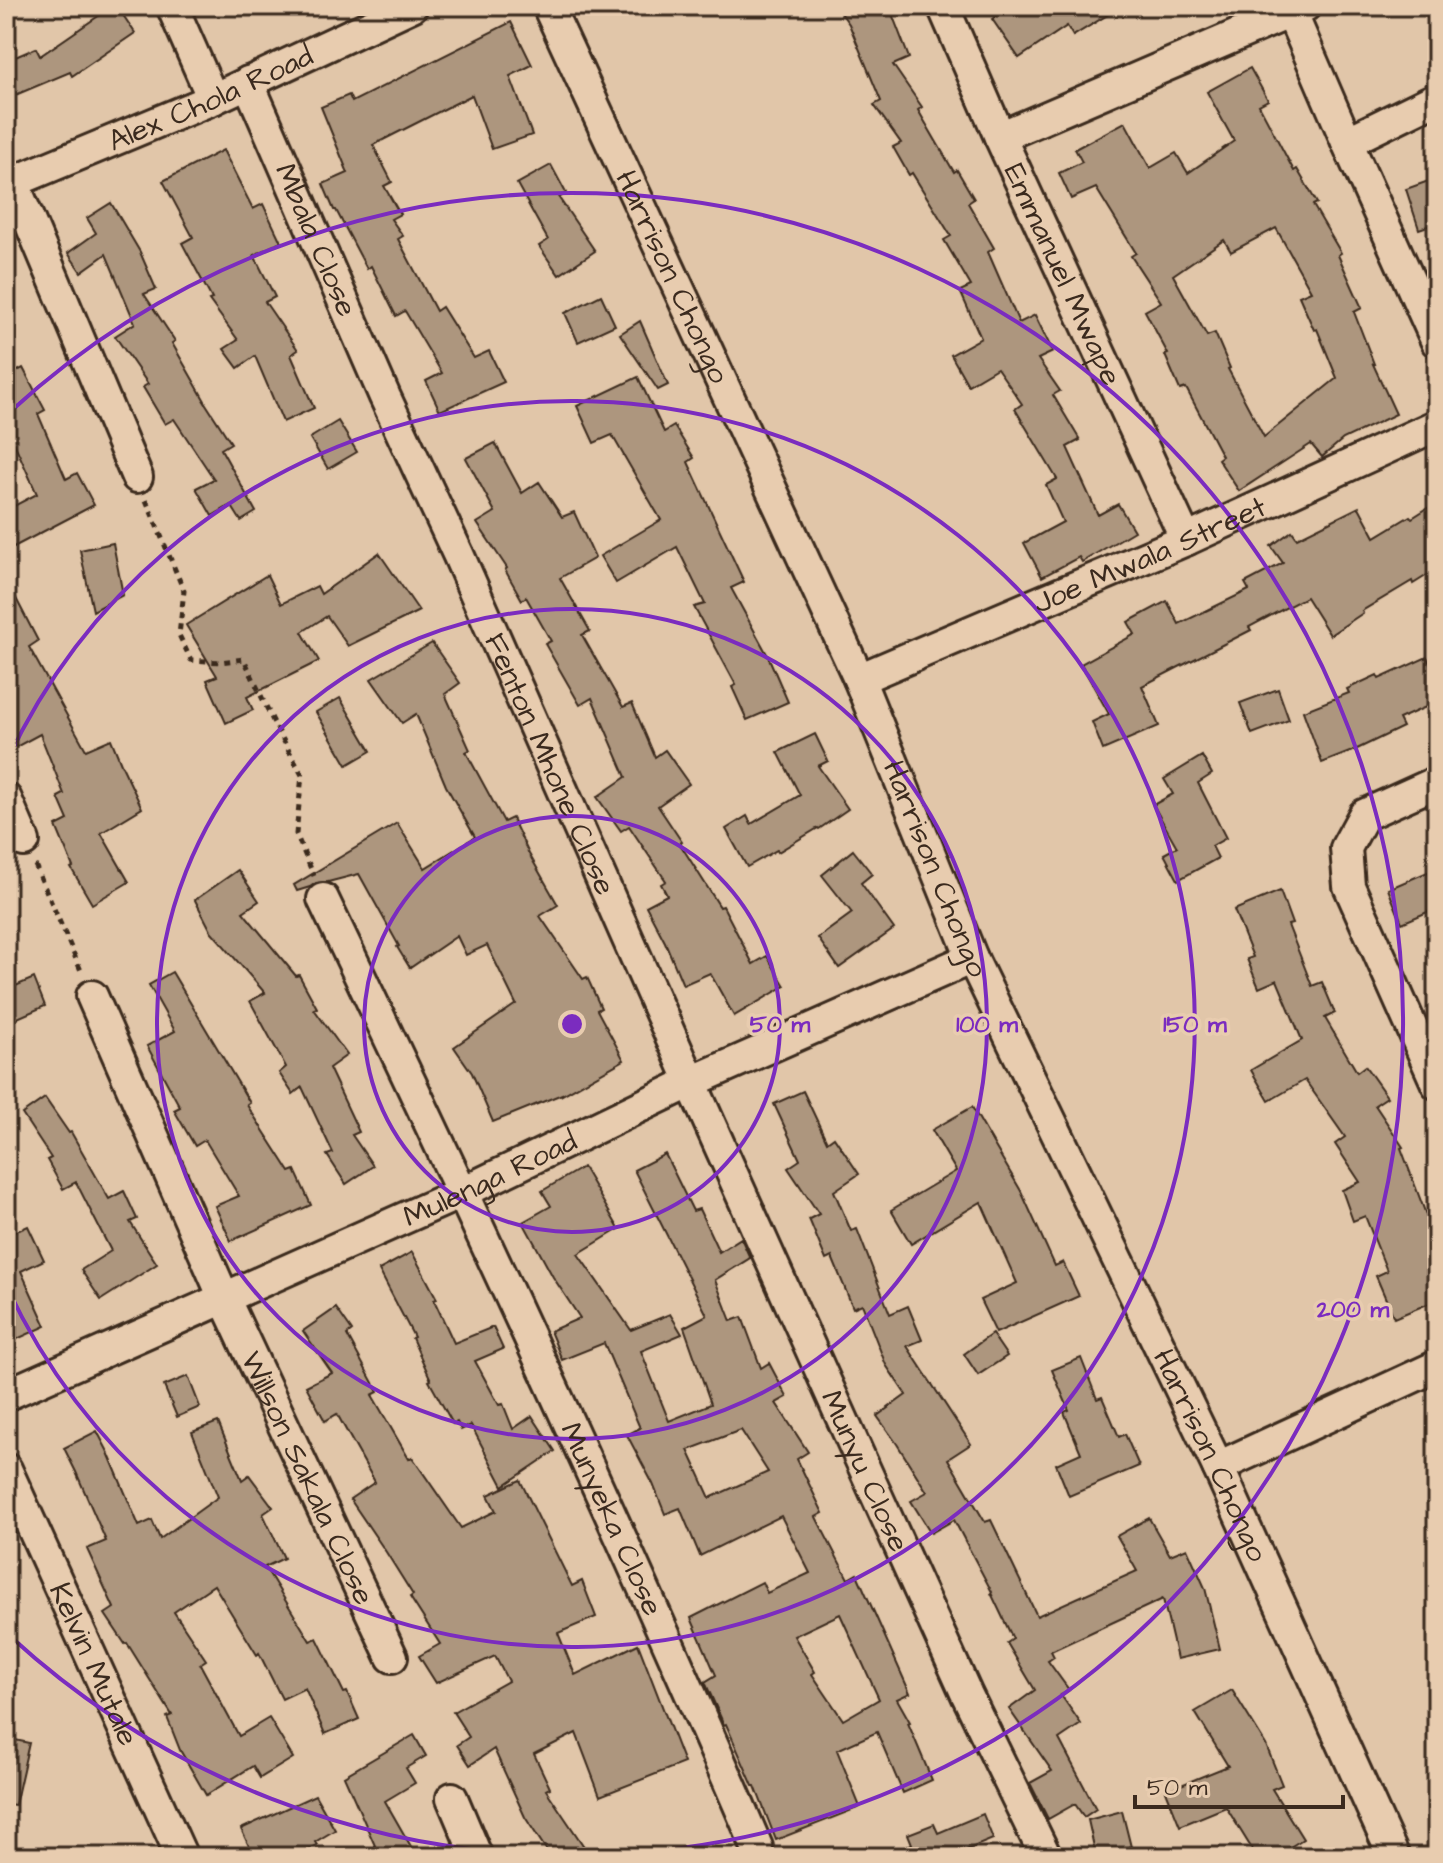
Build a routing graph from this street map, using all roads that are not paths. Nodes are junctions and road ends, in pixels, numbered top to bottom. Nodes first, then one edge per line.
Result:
1 (172, 6) edge
2 (412, 6) edge
3 (548, 6) edge
4 (943, 6) edge
5 (1298, 9) edge
6 (248, 82) junction
7 (1437, 98) edge
8 (213, 99) junction
9 (1000, 137) junction
10 (1347, 142) junction
11 (9, 184) edge
12 (1437, 342) edge
13 (1437, 425) edge
14 (408, 446) joint
15 (137, 477) road end
16 (1186, 540) junction
17 (859, 679) junction
18 (1437, 782) edge
19 (6, 799) edge
20 (24, 841) road end
21 (323, 899) road end
22 (972, 958) junction
23 (92, 996) road end
24 (691, 1082) junction
25 (1437, 1084) edge
26 (463, 1192) junction
27 (224, 1298) junction
28 (1437, 1366) edge
29 (6, 1395) edge
30 (1218, 1467) junction
31 (6, 1469) edge
32 (392, 1657) dead end
33 (452, 1798) dead end
34 (757, 1847) dead end
35 (182, 1857) edge
36 (477, 1857) edge
37 (1046, 1857) edge
38 (1394, 1857) edge

1 - 8 street
2 - 6 street, Alex Chola Road
3 - 17 street, Harrison Chongo
4 - 9 street, Emmanuel Mwape
5 - 9 street
5 - 10 street
6 - 8 street, Alex Chola Road
6 - 14 street, Mbala Close
7 - 10 street
8 - 11 street, Alex Chola Road
9 - 16 street, Emmanuel Mwape
10 - 12 street
11 - 15 street
13 - 16 street, Joe Mwala Street
14 - 24 street, Fenton Mhone Close
16 - 17 street, Joe Mwala Street
17 - 22 street, Harrison Chongo
18 - 25 street
19 - 20 street
21 - 26 street, Munyeka Close
22 - 24 street, Mulenga Road
22 - 30 street, Harrison Chongo
23 - 27 street, Willson Sakala Close
24 - 26 street, Mulenga Road
24 - 37 street, Munyu Close
26 - 27 street, Mulenga Road
26 - 34 street, Munyeka Close
27 - 29 street, Mulenga Road
27 - 32 street, Willson Sakala Close
28 - 30 street
30 - 38 street, Harrison Chongo
31 - 35 street, Kelvin Mutale
33 - 36 street

